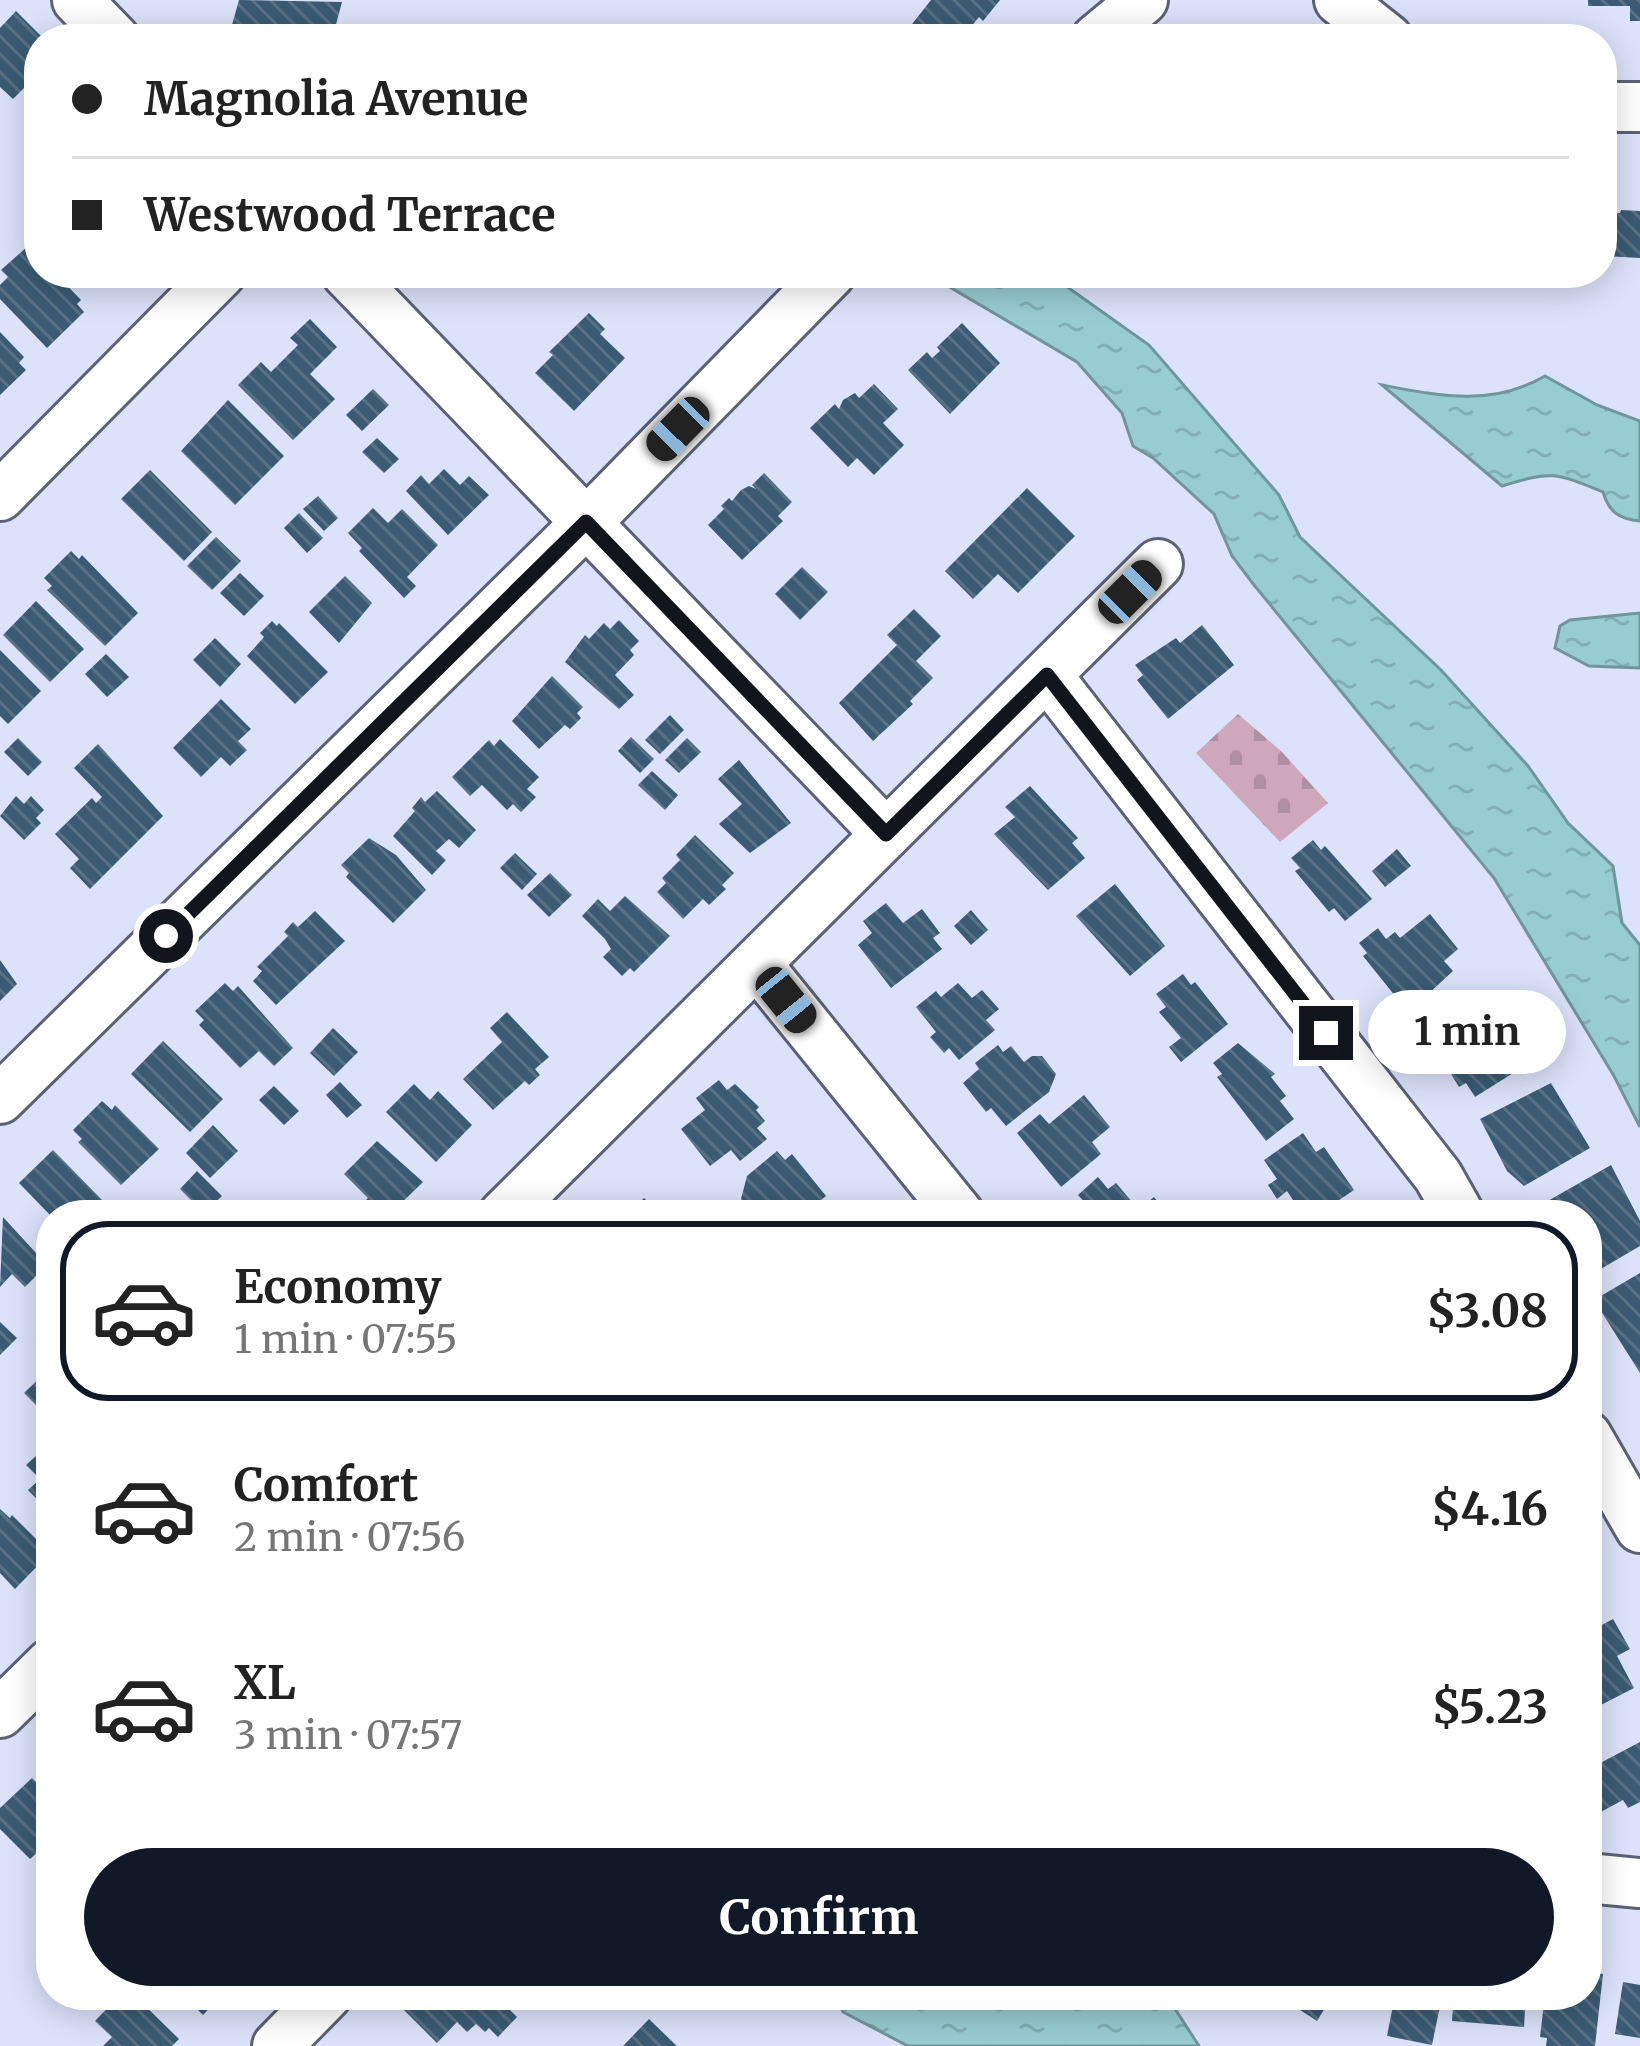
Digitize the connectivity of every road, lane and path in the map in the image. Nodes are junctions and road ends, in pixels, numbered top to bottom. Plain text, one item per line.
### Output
1 (77, 0) edge
2 (1143, 0) edge
3 (1340, 0) edge
4 (101, 24) edge
5 (1114, 24) edge
6 (1370, 24) edge
7 (206, 288) edge
8 (360, 288) edge
9 (816, 288) edge
10 (0, 496) edge
11 (586, 522) junction
12 (1158, 564) dead end
13 (1047, 675) junction
14 (886, 834) junction
15 (757, 964) junction
16 (0, 1099) edge
17 (518, 1200) edge
18 (948, 1200) edge
19 (1452, 1200) edge
20 (1602, 1462) edge
21 (1640, 1528) edge
22 (36, 1678) edge
23 (0, 1713) edge
24 (1602, 1879) edge
25 (1640, 1883) edge
26 (312, 2010) edge
27 (277, 2046) edge

1 - 4 street
2 - 5 street
3 - 6 street
7 - 10 street
8 - 11 street
9 - 11 street
11 - 14 street
11 - 16 street
12 - 13 street
13 - 14 street
13 - 19 street
14 - 15 street
15 - 17 street
15 - 18 street
20 - 21 street
22 - 23 street
24 - 25 street
26 - 27 street

